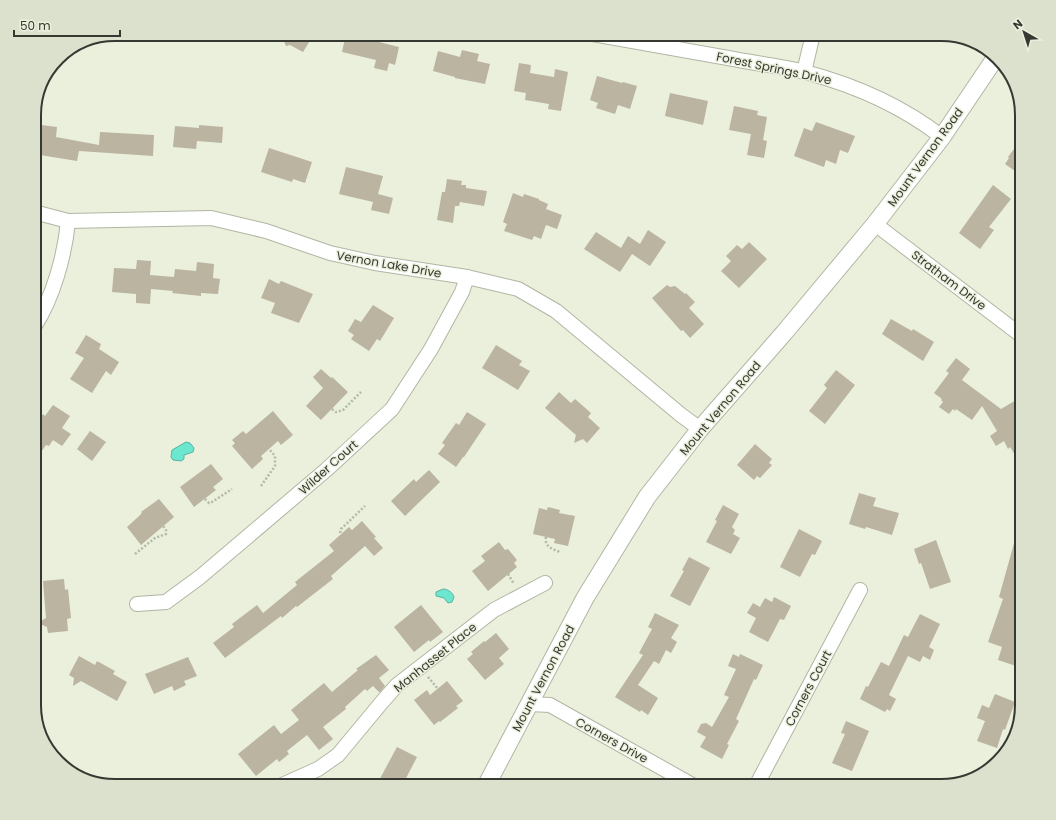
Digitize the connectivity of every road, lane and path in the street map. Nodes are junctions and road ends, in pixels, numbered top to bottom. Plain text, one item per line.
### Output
1 (632, 41) edge
2 (811, 41) edge
3 (993, 62) edge
4 (804, 72) junction
5 (942, 137) junction
6 (41, 214) edge
7 (68, 222) junction
8 (875, 224) junction
9 (467, 277) junction
10 (41, 316) edge
11 (1015, 331) edge
12 (361, 392) dead end
13 (332, 409) dead end
14 (700, 429) junction
15 (270, 449) dead end
16 (261, 486) dead end
17 (232, 489) dead end
18 (205, 499) dead end
19 (365, 506) dead end
20 (164, 526) dead end
21 (340, 533) dead end
22 (546, 536) dead end
23 (560, 552) dead end
24 (135, 554) dead end
25 (545, 583) dead end
26 (860, 590) dead end
27 (137, 604) dead end
28 (529, 704) junction
29 (296, 779) edge
30 (490, 779) edge
31 (682, 779) edge
32 (760, 779) edge

1 - 4 street, Forest Springs Drive
2 - 4 street
3 - 5 main road, Mount Vernon Road
4 - 5 street, Forest Springs Drive
5 - 8 main road, Mount Vernon Road
6 - 7 street, Vernon Lake Drive
7 - 9 street, Vernon Lake Drive
7 - 10 street
8 - 11 street, Stratham Drive
8 - 14 main road, Mount Vernon Road
9 - 14 street, Vernon Lake Drive
9 - 27 street, Wilder Court
12 - 13 path
14 - 28 main road, Mount Vernon Road
15 - 16 path
17 - 18 path
19 - 21 path
20 - 24 path
22 - 23 path
25 - 29 street, Manhasset Place
26 - 32 street, Corners Court
28 - 30 main road, Mount Vernon Road
28 - 31 street, Corners Drive

